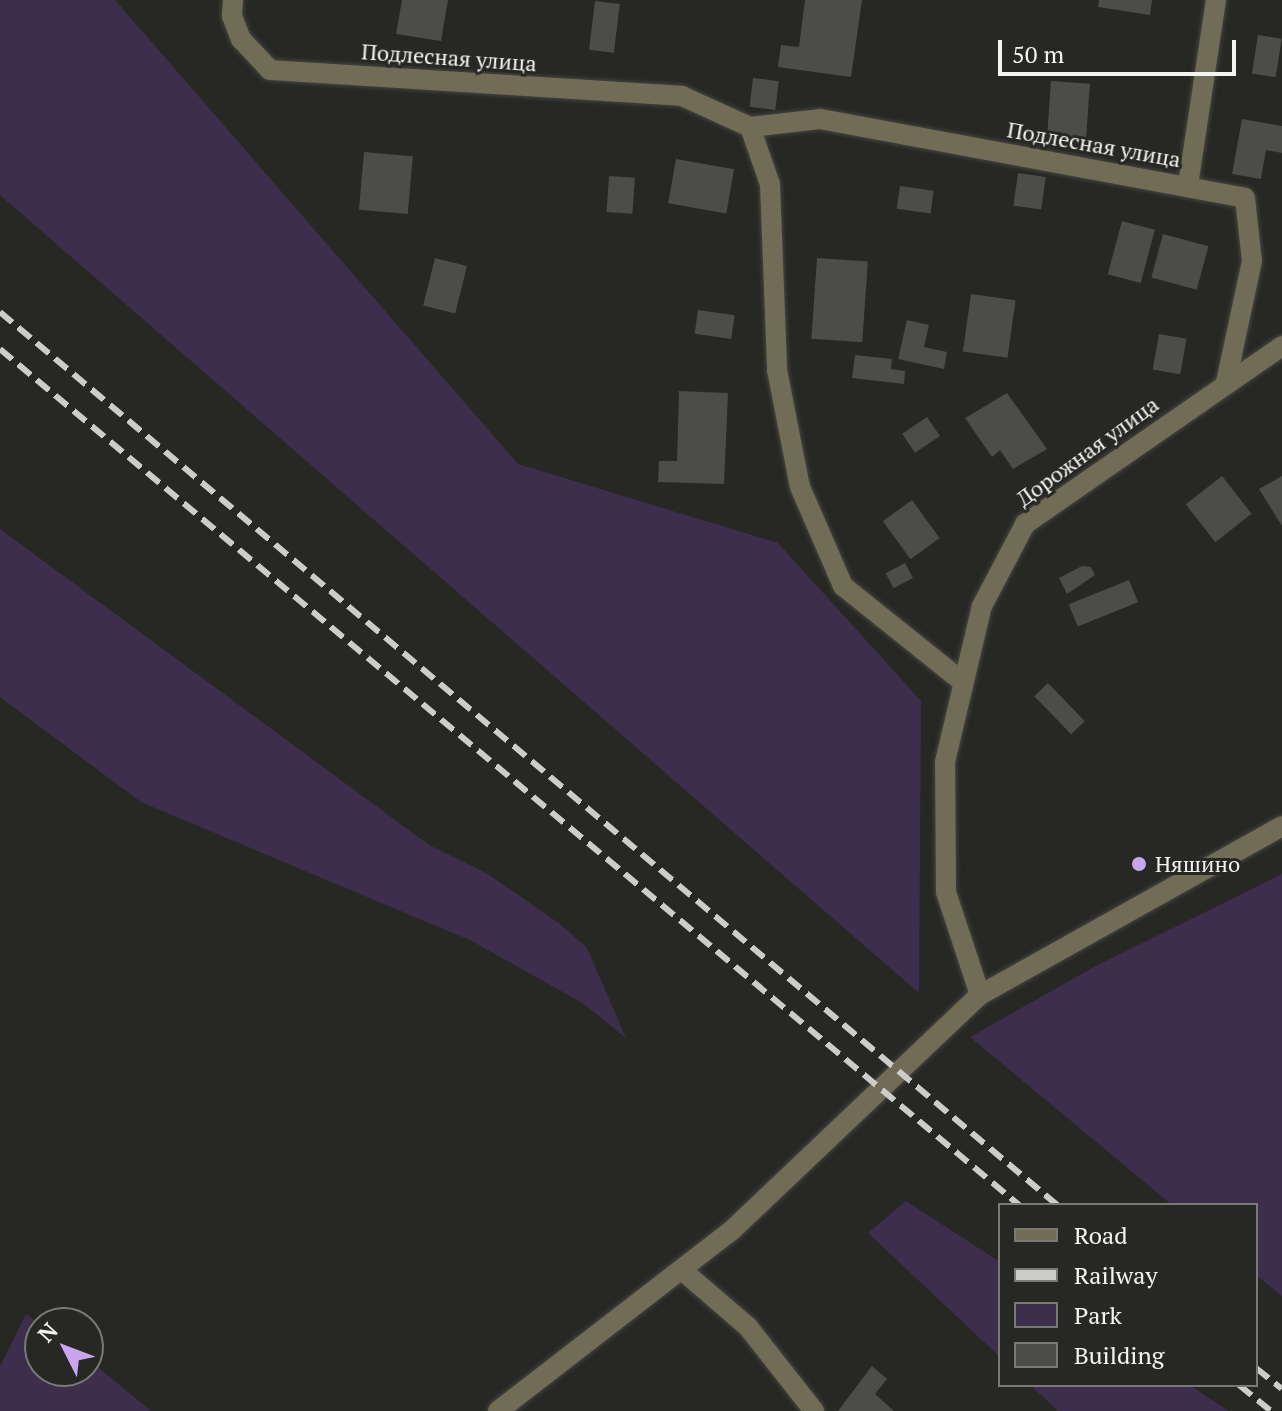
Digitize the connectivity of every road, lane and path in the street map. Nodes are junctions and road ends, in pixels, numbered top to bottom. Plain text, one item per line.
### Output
1 (233, 0) edge
2 (1216, 0) edge
3 (750, 127) junction
4 (1188, 185) junction
5 (1282, 346) edge
6 (1226, 382) junction
7 (963, 682) junction
8 (1282, 826) edge
9 (980, 995) junction
10 (683, 1271) junction
11 (498, 1411) edge
12 (814, 1411) edge

1 - 3 street, Подлесная улица
2 - 4 street
3 - 4 street, Подлесная улица
3 - 7 street
4 - 6 street, Подлесная улица
5 - 6 street, Дорожная улица
6 - 7 street, Дорожная улица
7 - 9 street, Дорожная улица
8 - 9 street
9 - 10 street
10 - 11 street
10 - 12 street

